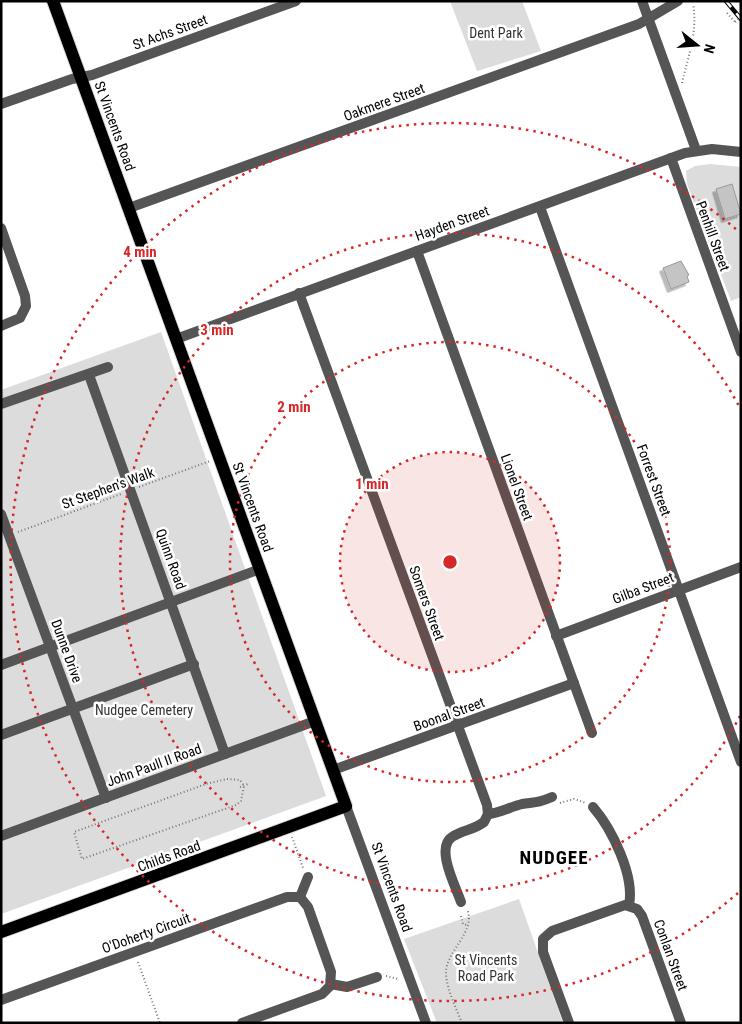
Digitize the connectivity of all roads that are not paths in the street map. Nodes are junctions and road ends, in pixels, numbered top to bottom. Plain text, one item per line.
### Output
1 (53, 1) edge
2 (296, 1) edge
3 (642, 1) edge
4 (678, 1) edge
5 (648, 20) junction
6 (81, 78) junction
7 (1, 104) edge
8 (696, 150) junction
9 (741, 152) edge
10 (671, 158) junction
11 (540, 207) junction
12 (129, 208) junction
13 (1, 228) edge
14 (417, 251) junction
15 (299, 293) junction
16 (1, 326) edge
17 (176, 339) junction
18 (741, 352) edge
19 (108, 367) dead end
20 (89, 375) junction
21 (1, 404) edge
22 (1, 514) edge
23 (741, 567) edge
24 (260, 569) junction
25 (679, 590) junction
26 (172, 602) junction
27 (556, 636) junction
28 (50, 647) junction
29 (194, 664) junction
30 (1, 665) edge
31 (574, 683) junction
32 (73, 708) junction
33 (315, 721) junction
34 (457, 726) junction
35 (592, 733) dead end
36 (1, 734) edge
37 (225, 754) junction
38 (741, 762) edge
39 (333, 770) junction
40 (106, 798) junction
41 (549, 799) road end
42 (346, 806) junction
43 (593, 807) road end
44 (488, 814) junction
45 (1, 836) edge
46 (308, 877) road end
47 (300, 897) junction
48 (461, 902) road end
49 (629, 905) junction
50 (1, 932) edge
51 (377, 977) dead end
52 (331, 984) junction
53 (1, 1000) edge
54 (242, 1023) edge
55 (426, 1023) edge
56 (569, 1023) edge
57 (681, 1023) edge

1 - 6 main road, St Vincents Road
2 - 6 street, St Achs Street
3 - 5 street
4 - 5 street, Oakmere Street
5 - 8 street
5 - 12 street, Oakmere Street
6 - 7 street, St Achs Street
6 - 12 main road, St Vincents Road
8 - 9 street, Hayden Street
8 - 10 street, Hayden Street
10 - 11 street, Hayden Street
10 - 18 street, Penhill Street
11 - 14 street, Hayden Street
11 - 25 street, Forrest Street
12 - 17 main road, St Vincents Road
13 - 16 street
14 - 15 street, Hayden Street
14 - 27 street, Lionel Street
15 - 17 street, Hayden Street
15 - 34 street, Somers Street
17 - 24 main road, St Vincents Road
19 - 20 street
20 - 21 street
20 - 26 street, Quinn Road
22 - 28 street, Dunne Drive
23 - 25 street, Gilba Street
24 - 26 street
24 - 33 main road, St Vincents Road
25 - 27 street, Gilba Street
25 - 38 street, Forrest Street
26 - 28 street
26 - 29 street, Quinn Road
27 - 31 street, Lionel Street
28 - 30 street
28 - 32 street, Dunne Drive
29 - 32 street
29 - 37 street, Quinn Road
31 - 34 street, Boonal Street
31 - 35 street, Lionel Street
32 - 36 street
32 - 40 street, Dunne Drive
33 - 37 street, John Paull II Road
33 - 39 main road, St Vincents Road
34 - 39 street, Boonal Street
34 - 44 street, Somers Street
37 - 40 street, John Paull II Road
39 - 42 main road, St Vincents Road
40 - 45 street, John Paull II Road
41 - 44 street
42 - 50 main road, Childs Road
42 - 55 street, St Vincents Road
43 - 49 street
44 - 48 street
46 - 47 street
47 - 52 street
47 - 53 street, O'Doherty Circuit
49 - 56 street
49 - 57 street, Conlan Street
51 - 52 street
52 - 54 street

